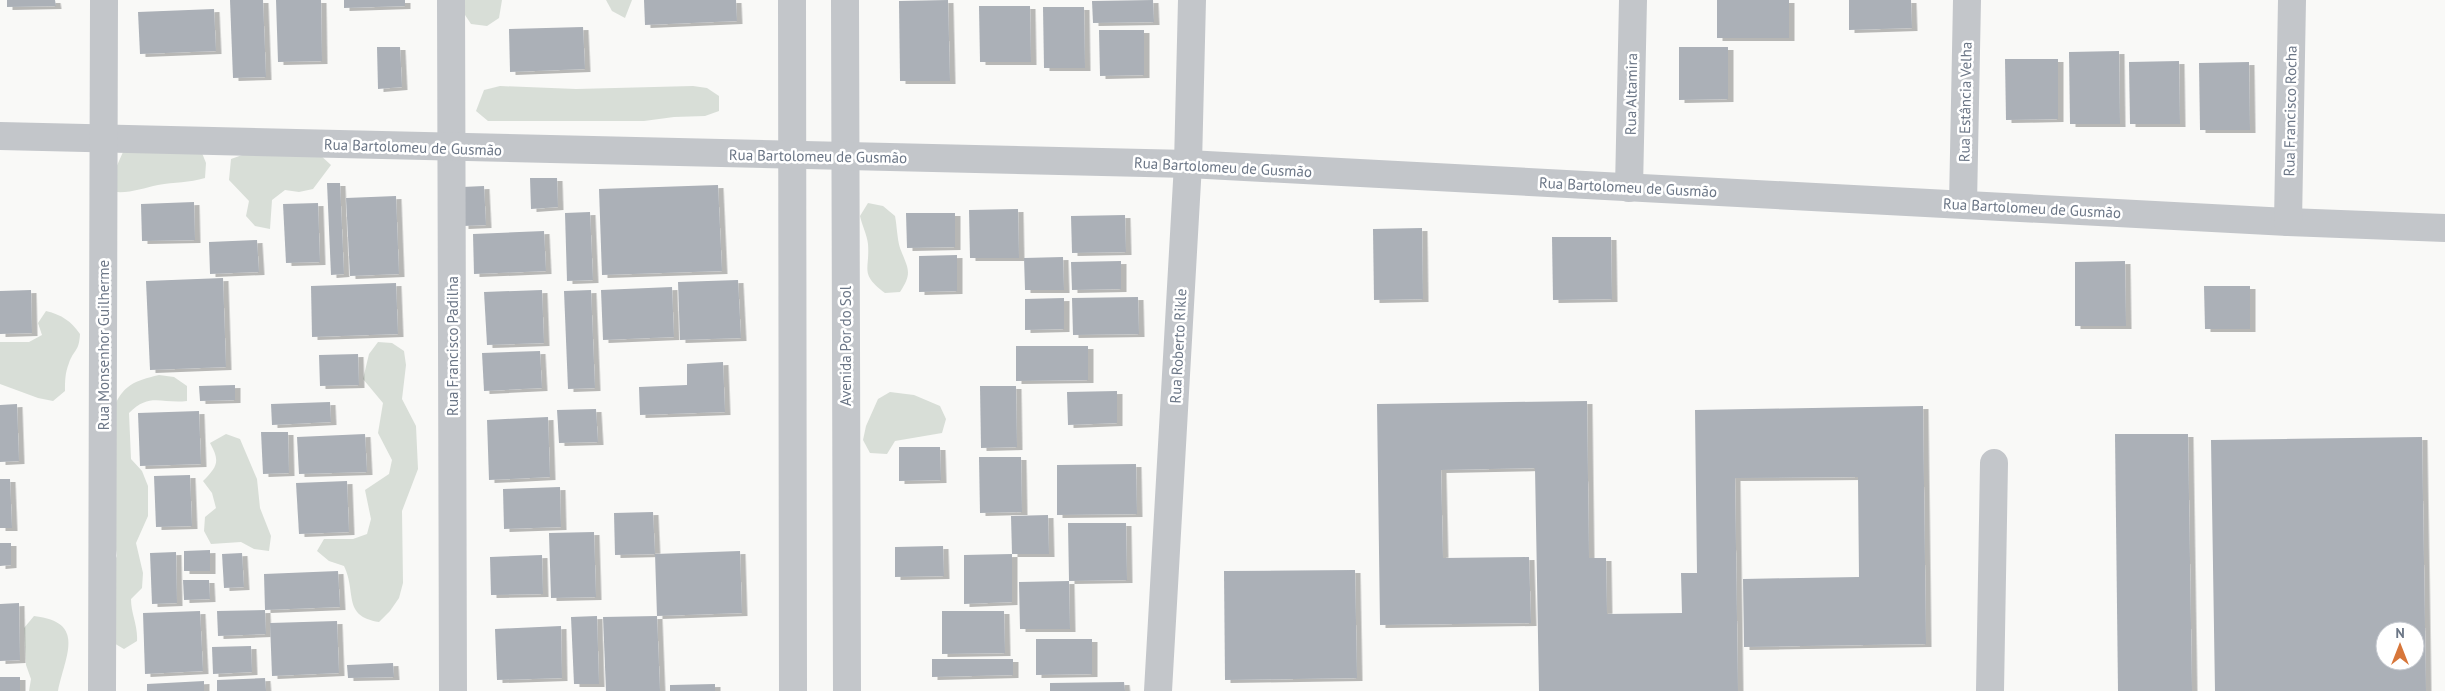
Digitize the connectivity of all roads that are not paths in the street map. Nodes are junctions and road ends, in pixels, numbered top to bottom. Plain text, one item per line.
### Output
1 (104, 0) edge
2 (451, 0) edge
3 (792, 0) edge
4 (845, 0) edge
5 (1192, 0) edge
6 (1633, 0) edge
7 (1967, 0) edge
8 (2292, 0) edge
9 (0, 136) edge
10 (103, 138) junction
11 (451, 148) junction
12 (791, 156) junction
13 (844, 156) junction
14 (1188, 164) junction
15 (1628, 188) junction
16 (1963, 204) junction
17 (2288, 222) junction
18 (2445, 228) edge
19 (1994, 463) dead end
20 (102, 691) edge
21 (453, 691) edge
22 (793, 691) edge
23 (847, 691) edge
24 (1158, 691) edge
25 (1990, 691) edge

1 - 10 street, Rua Monsenhor Guilherme
2 - 11 street, Rua Francisco Padilha
3 - 12 street
4 - 13 street, Avenida Por do Sol
5 - 14 street, Rua Roberto Rikle
6 - 15 street, Rua Altamira
7 - 16 street, Rua Estância Velha
8 - 17 street, Rua Francisco Rocha
9 - 10 street, Rua Bartolomeu de Gusmão
10 - 11 street, Rua Bartolomeu de Gusmão
10 - 20 street, Rua Monsenhor Guilherme
11 - 12 street, Rua Bartolomeu de Gusmão
11 - 21 street, Rua Francisco Padilha
12 - 13 street, Rua Bartolomeu de Gusmão
12 - 22 street
13 - 14 street, Rua Bartolomeu de Gusmão
13 - 23 street, Avenida Por do Sol
14 - 15 street, Rua Bartolomeu de Gusmão
14 - 24 street, Rua Roberto Rikle
15 - 16 street, Rua Bartolomeu de Gusmão
16 - 17 street, Rua Bartolomeu de Gusmão
17 - 18 street, Rua Bartolomeu de Gusmão
19 - 25 street

